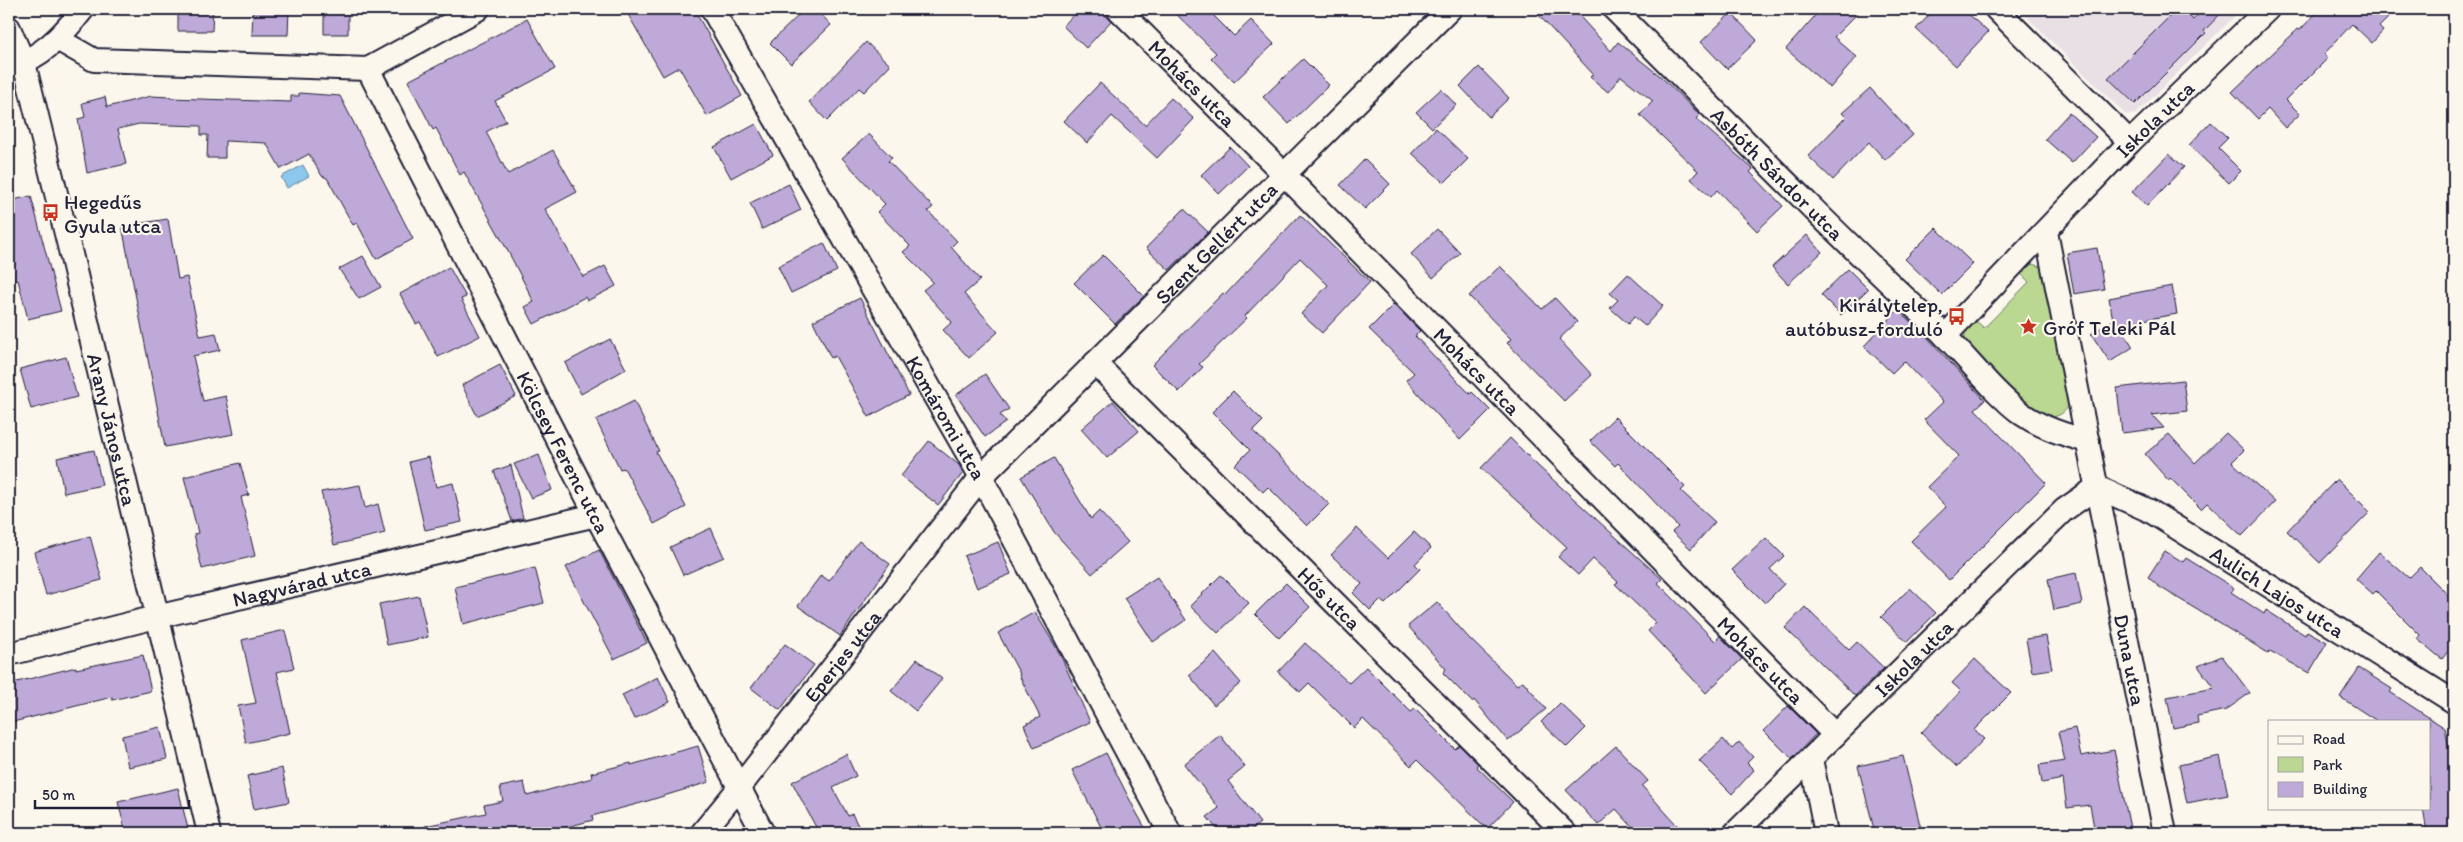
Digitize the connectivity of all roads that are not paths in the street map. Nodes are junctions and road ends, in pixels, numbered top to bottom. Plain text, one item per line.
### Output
1 (83, 9) edge
2 (478, 9) edge
3 (712, 9) edge
4 (1118, 9) edge
5 (1450, 9) edge
6 (1614, 9) edge
7 (1996, 9) edge
8 (2268, 9) edge
9 (9, 28) edge
10 (59, 40) junction
11 (16, 66) edge
12 (368, 69) junction
13 (2130, 142) junction
14 (1284, 174) junction
15 (2046, 232) junction
16 (1945, 336) junction
17 (1095, 363) junction
18 (2088, 441) junction
19 (981, 477) junction
20 (2097, 487) junction
21 (596, 515) junction
22 (156, 617) junction
23 (9, 654) edge
24 (2454, 702) edge
25 (1835, 735) junction
26 (1811, 759) junction
27 (739, 788) junction
28 (209, 833) edge
29 (702, 833) edge
30 (763, 833) edge
31 (1170, 833) edge
32 (1565, 833) edge
33 (1735, 833) edge
34 (1826, 833) edge
35 (2165, 833) edge

1 - 10 street
2 - 12 street
3 - 19 street, Komáromi utca
4 - 14 street, Mohács utca
5 - 14 street, Szent Gellért utca
6 - 16 street, Asbóth Sándor utca
7 - 13 street
8 - 13 street, Iskola utca
9 - 11 street, Arany János utca
10 - 11 street
10 - 12 street
11 - 22 street, Arany János utca
12 - 21 street, Kölcsey Ferenc utca
13 - 15 street, Iskola utca
14 - 17 street, Szent Gellért utca
14 - 25 street, Mohács utca
15 - 16 street, Iskola utca
15 - 18 street, Duna utca
16 - 18 street, Asbóth Sándor utca
17 - 19 street, Szent Gellért utca
17 - 32 street, Hős utca
18 - 20 street, Duna utca
19 - 27 street, Eperjes utca
19 - 31 street, Komáromi utca
20 - 24 street, Aulich Lajos utca
20 - 25 street, Iskola utca
20 - 35 street, Duna utca
21 - 22 street, Nagyvárad utca
21 - 27 street, Kölcsey Ferenc utca
22 - 23 street, Nagyvárad utca
22 - 28 street, Arany János utca
25 - 26 street, Iskola utca
26 - 33 street, Iskola utca
26 - 34 street
27 - 29 street, Eperjes utca
27 - 30 street, Kölcsey Ferenc utca

